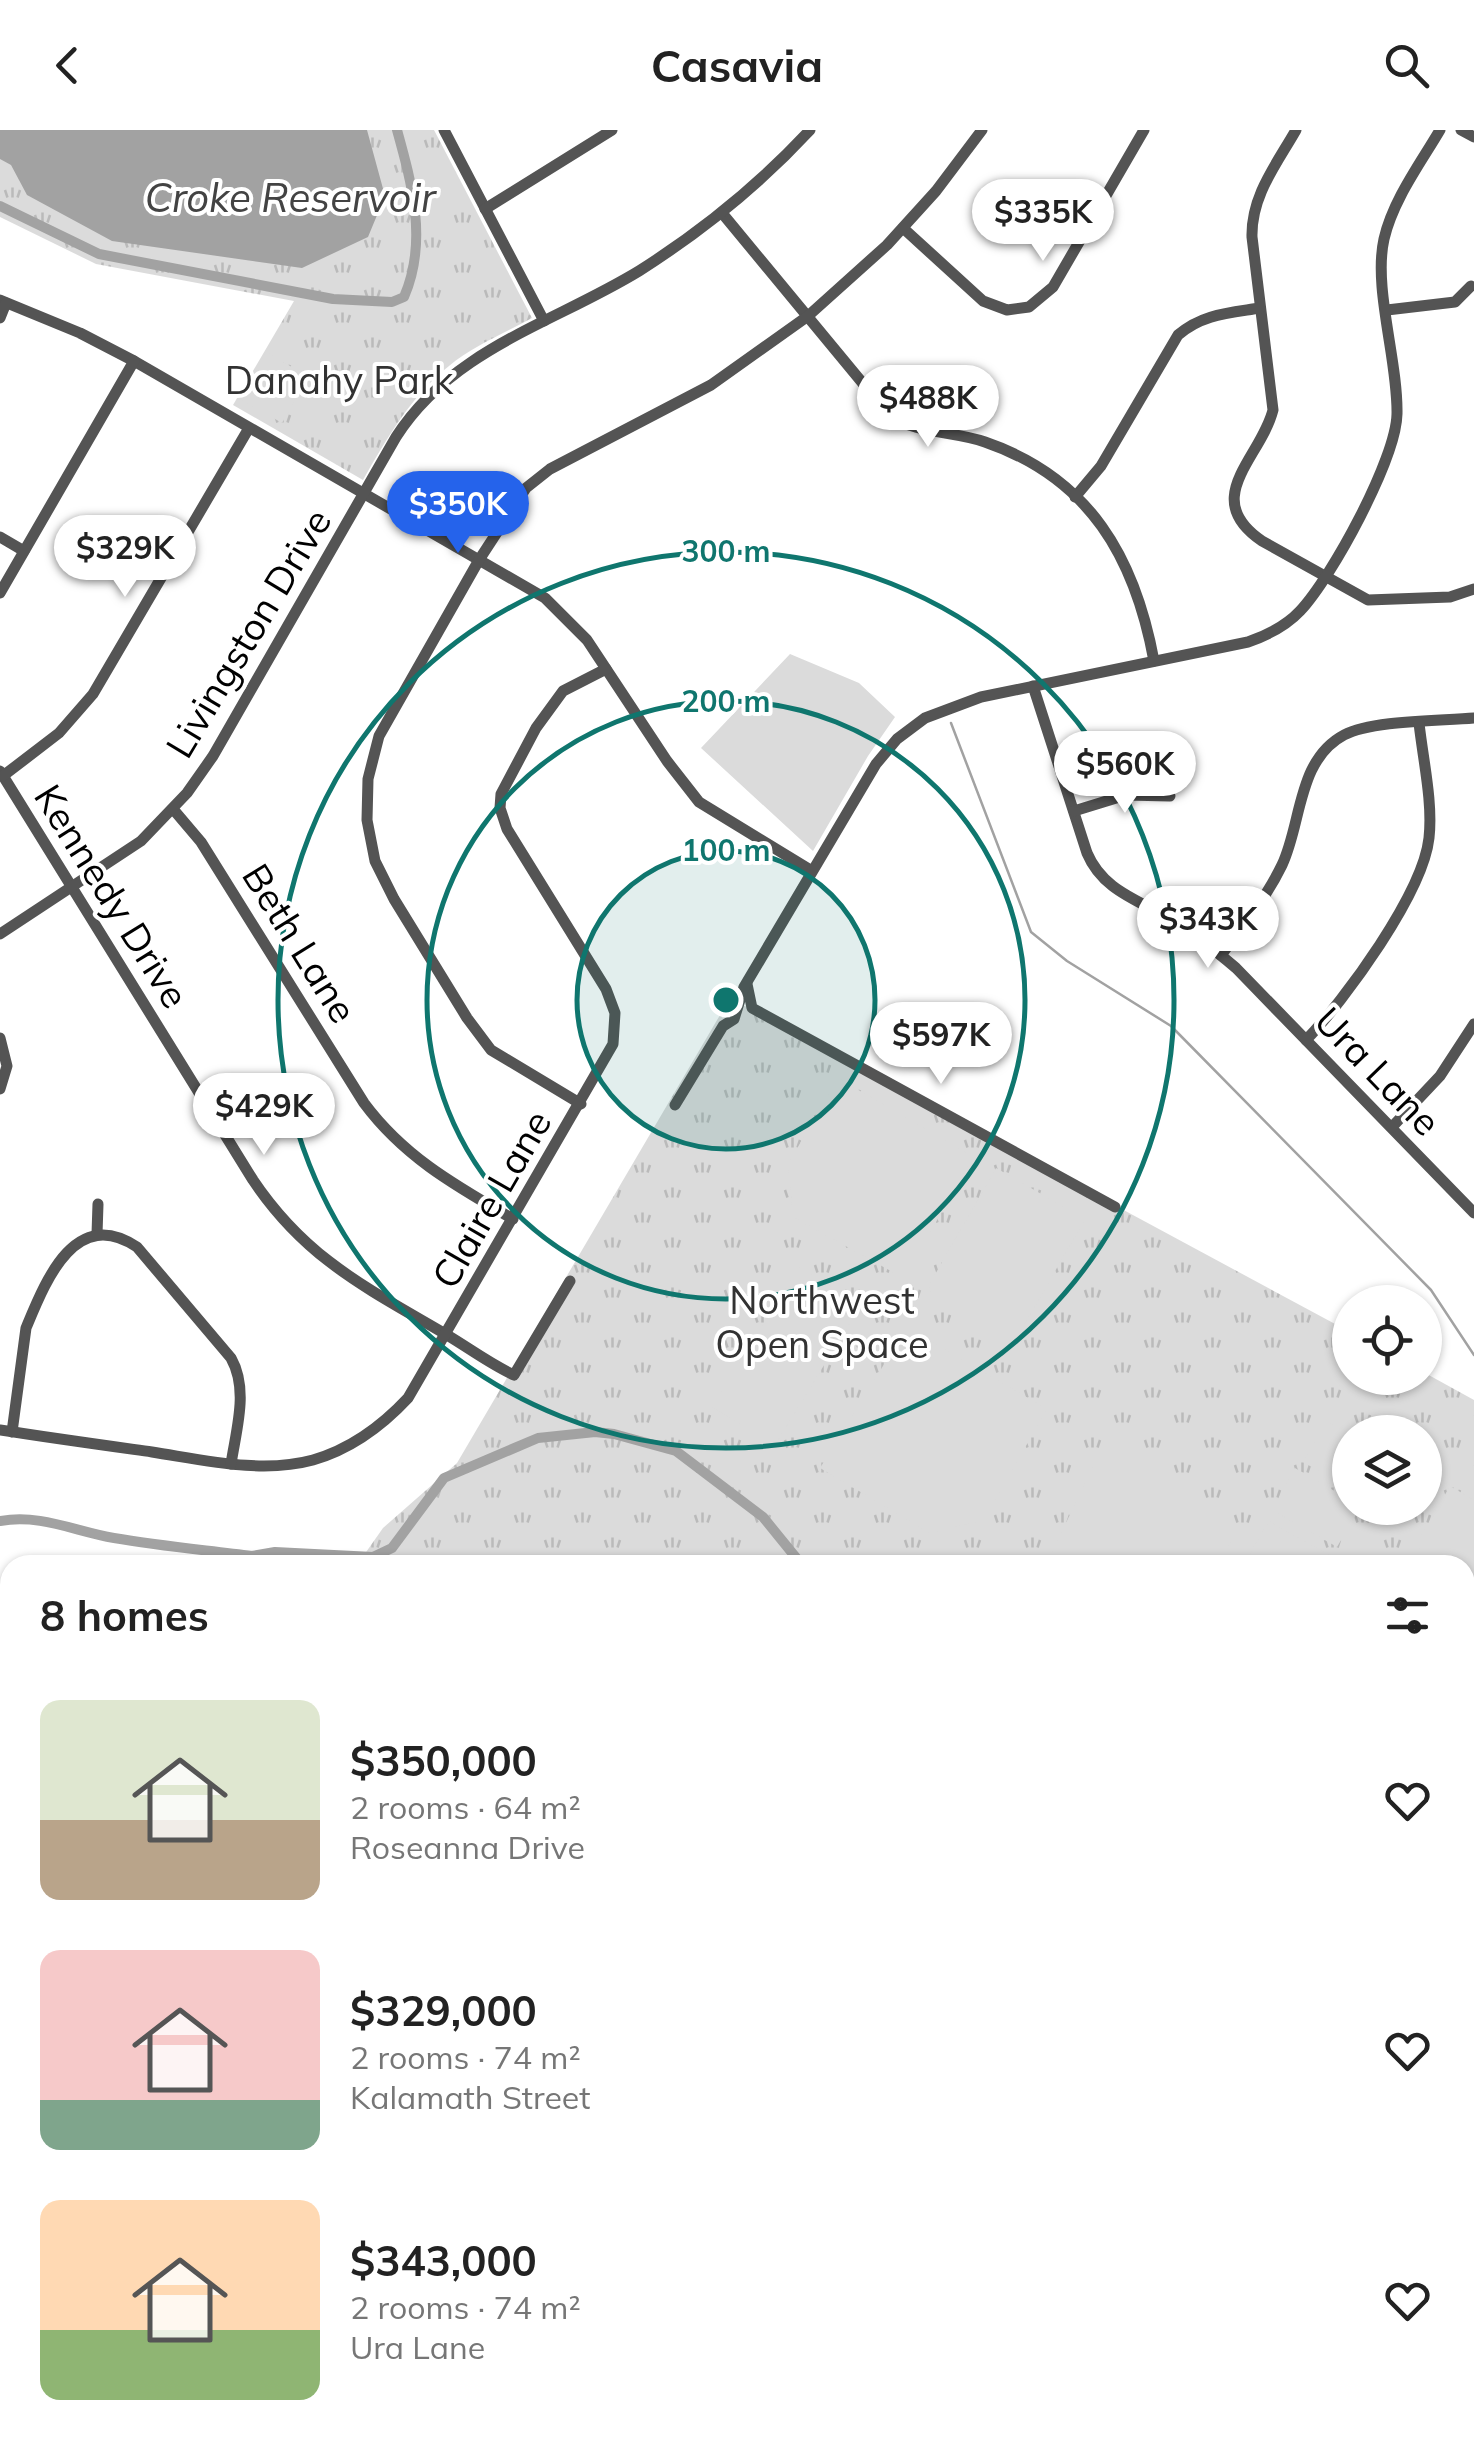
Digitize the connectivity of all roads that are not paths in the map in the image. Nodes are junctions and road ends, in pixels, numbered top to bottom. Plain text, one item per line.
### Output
1 (444, 130) edge
2 (612, 130) edge
3 (810, 130) edge
4 (982, 130) edge
5 (1144, 130) edge
6 (1296, 130) edge
7 (1440, 130) edge
8 (1461, 130) edge
9 (1474, 137) edge
10 (485, 209) junction
11 (722, 213) junction
12 (903, 228) junction
13 (1471, 286) dead end
14 (3, 302) edge
15 (1260, 308) junction
16 (1387, 310) junction
17 (808, 316) junction
18 (0, 318) edge
19 (544, 320) junction
20 (134, 361) junction
21 (249, 428) junction
22 (364, 494) junction
23 (1074, 497) junction
24 (0, 537) edge
25 (24, 551) junction
26 (480, 560) junction
27 (1324, 576) junction
28 (1474, 588) edge
29 (0, 593) edge
30 (1154, 662) junction
31 (606, 670) junction
32 (1032, 686) junction
33 (1474, 718) edge
34 (1419, 723) junction
35 (2, 773) edge
36 (1170, 796) dead end
37 (174, 809) junction
38 (1074, 811) junction
39 (812, 871) junction
40 (72, 889) junction
41 (0, 934) edge
42 (1221, 955) junction
43 (747, 984) junction
44 (1474, 1024) edge
45 (0, 1038) edge
46 (1306, 1040) junction
47 (0, 1088) edge
48 (581, 1104) junction
49 (675, 1105) dead end
50 (1392, 1127) junction
51 (98, 1204) dead end
52 (1115, 1207) dead end
53 (1474, 1213) edge
54 (513, 1219) junction
55 (97, 1234) junction
56 (570, 1281) dead end
57 (447, 1335) junction
58 (6, 1431) edge
59 (231, 1464) junction

1 - 10 street
2 - 10 street
3 - 11 street, Livingston Drive
4 - 12 street
5 - 12 street
6 - 15 street
7 - 16 street
8 - 9 street
10 - 19 street
11 - 17 street
11 - 19 street, Livingston Drive
12 - 17 street
13 - 16 street
14 - 18 street
14 - 20 street
15 - 23 street
15 - 27 street
16 - 27 street
17 - 23 street
17 - 26 street
19 - 22 street, Livingston Drive
20 - 21 street
20 - 25 street
21 - 22 street
21 - 35 street
22 - 26 street
22 - 37 street, Livingston Drive
23 - 30 street
24 - 25 street
25 - 29 street
26 - 31 street
26 - 48 street
27 - 28 street
27 - 30 street
30 - 32 street
31 - 39 street
31 - 48 street, Claire Lane
32 - 38 street, Ura Lane
32 - 39 street
33 - 34 street
34 - 42 street
34 - 46 street
35 - 40 street, Kennedy Drive
36 - 38 street
37 - 40 street, Livingston Drive
37 - 54 street, Beth Lane
38 - 42 street, Ura Lane
39 - 43 street
40 - 41 street, Livingston Drive
40 - 57 street, Kennedy Drive
42 - 46 street, Ura Lane
43 - 49 street
43 - 52 street
44 - 50 street
45 - 47 street
46 - 50 street, Ura Lane
48 - 54 street, Claire Lane
50 - 53 street, Ura Lane
51 - 55 street
54 - 57 street, Claire Lane
55 - 58 street
55 - 59 street
56 - 57 street, Kennedy Drive
57 - 59 street, Claire Lane
58 - 59 street, Claire Lane

